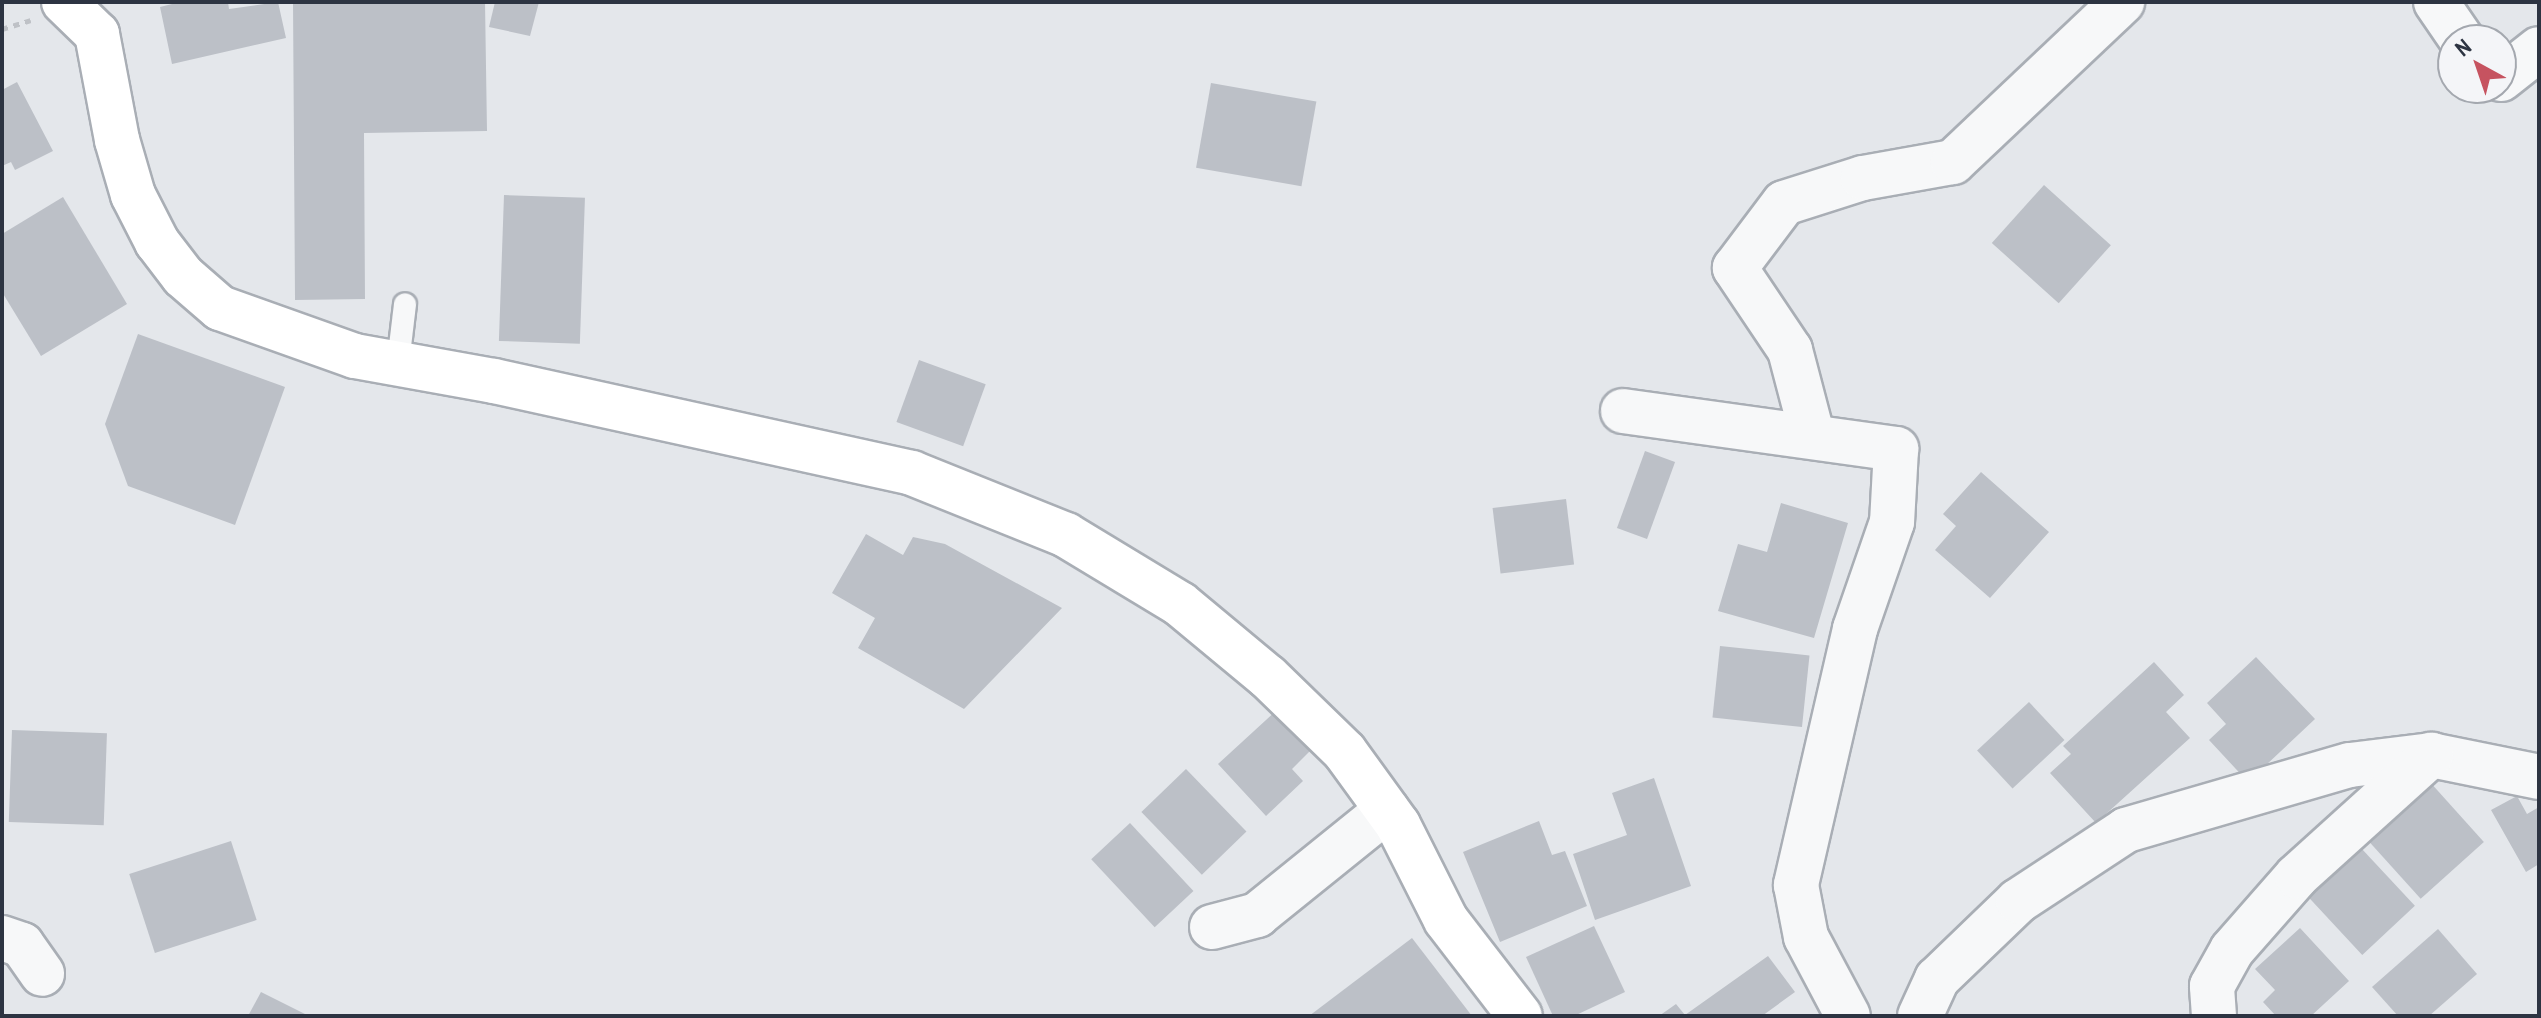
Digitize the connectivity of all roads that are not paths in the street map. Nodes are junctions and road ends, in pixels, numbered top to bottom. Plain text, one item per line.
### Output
1 (64, 2) edge
2 (2122, 2) edge
3 (2436, 2) edge
4 (2451, 24) edge
5 (2539, 49) edge
6 (2517, 66) edge
7 (405, 304) dead end
8 (398, 363) junction
9 (1623, 411) dead end
10 (1812, 434) junction
11 (2431, 755) junction
12 (2539, 777) edge
13 (1387, 810) junction
14 (1212, 927) dead end
15 (2, 938) edge
16 (2, 978) edge
17 (1520, 1016) edge
18 (1848, 1016) edge
19 (1920, 1016) edge
20 (2214, 1016) edge

1 - 8 street
2 - 10 street
3 - 4 street
5 - 6 street
7 - 8 lane
8 - 13 street
9 - 10 street
10 - 18 street
11 - 12 street
11 - 19 street
11 - 20 street
13 - 14 street
13 - 17 street
15 - 16 street

